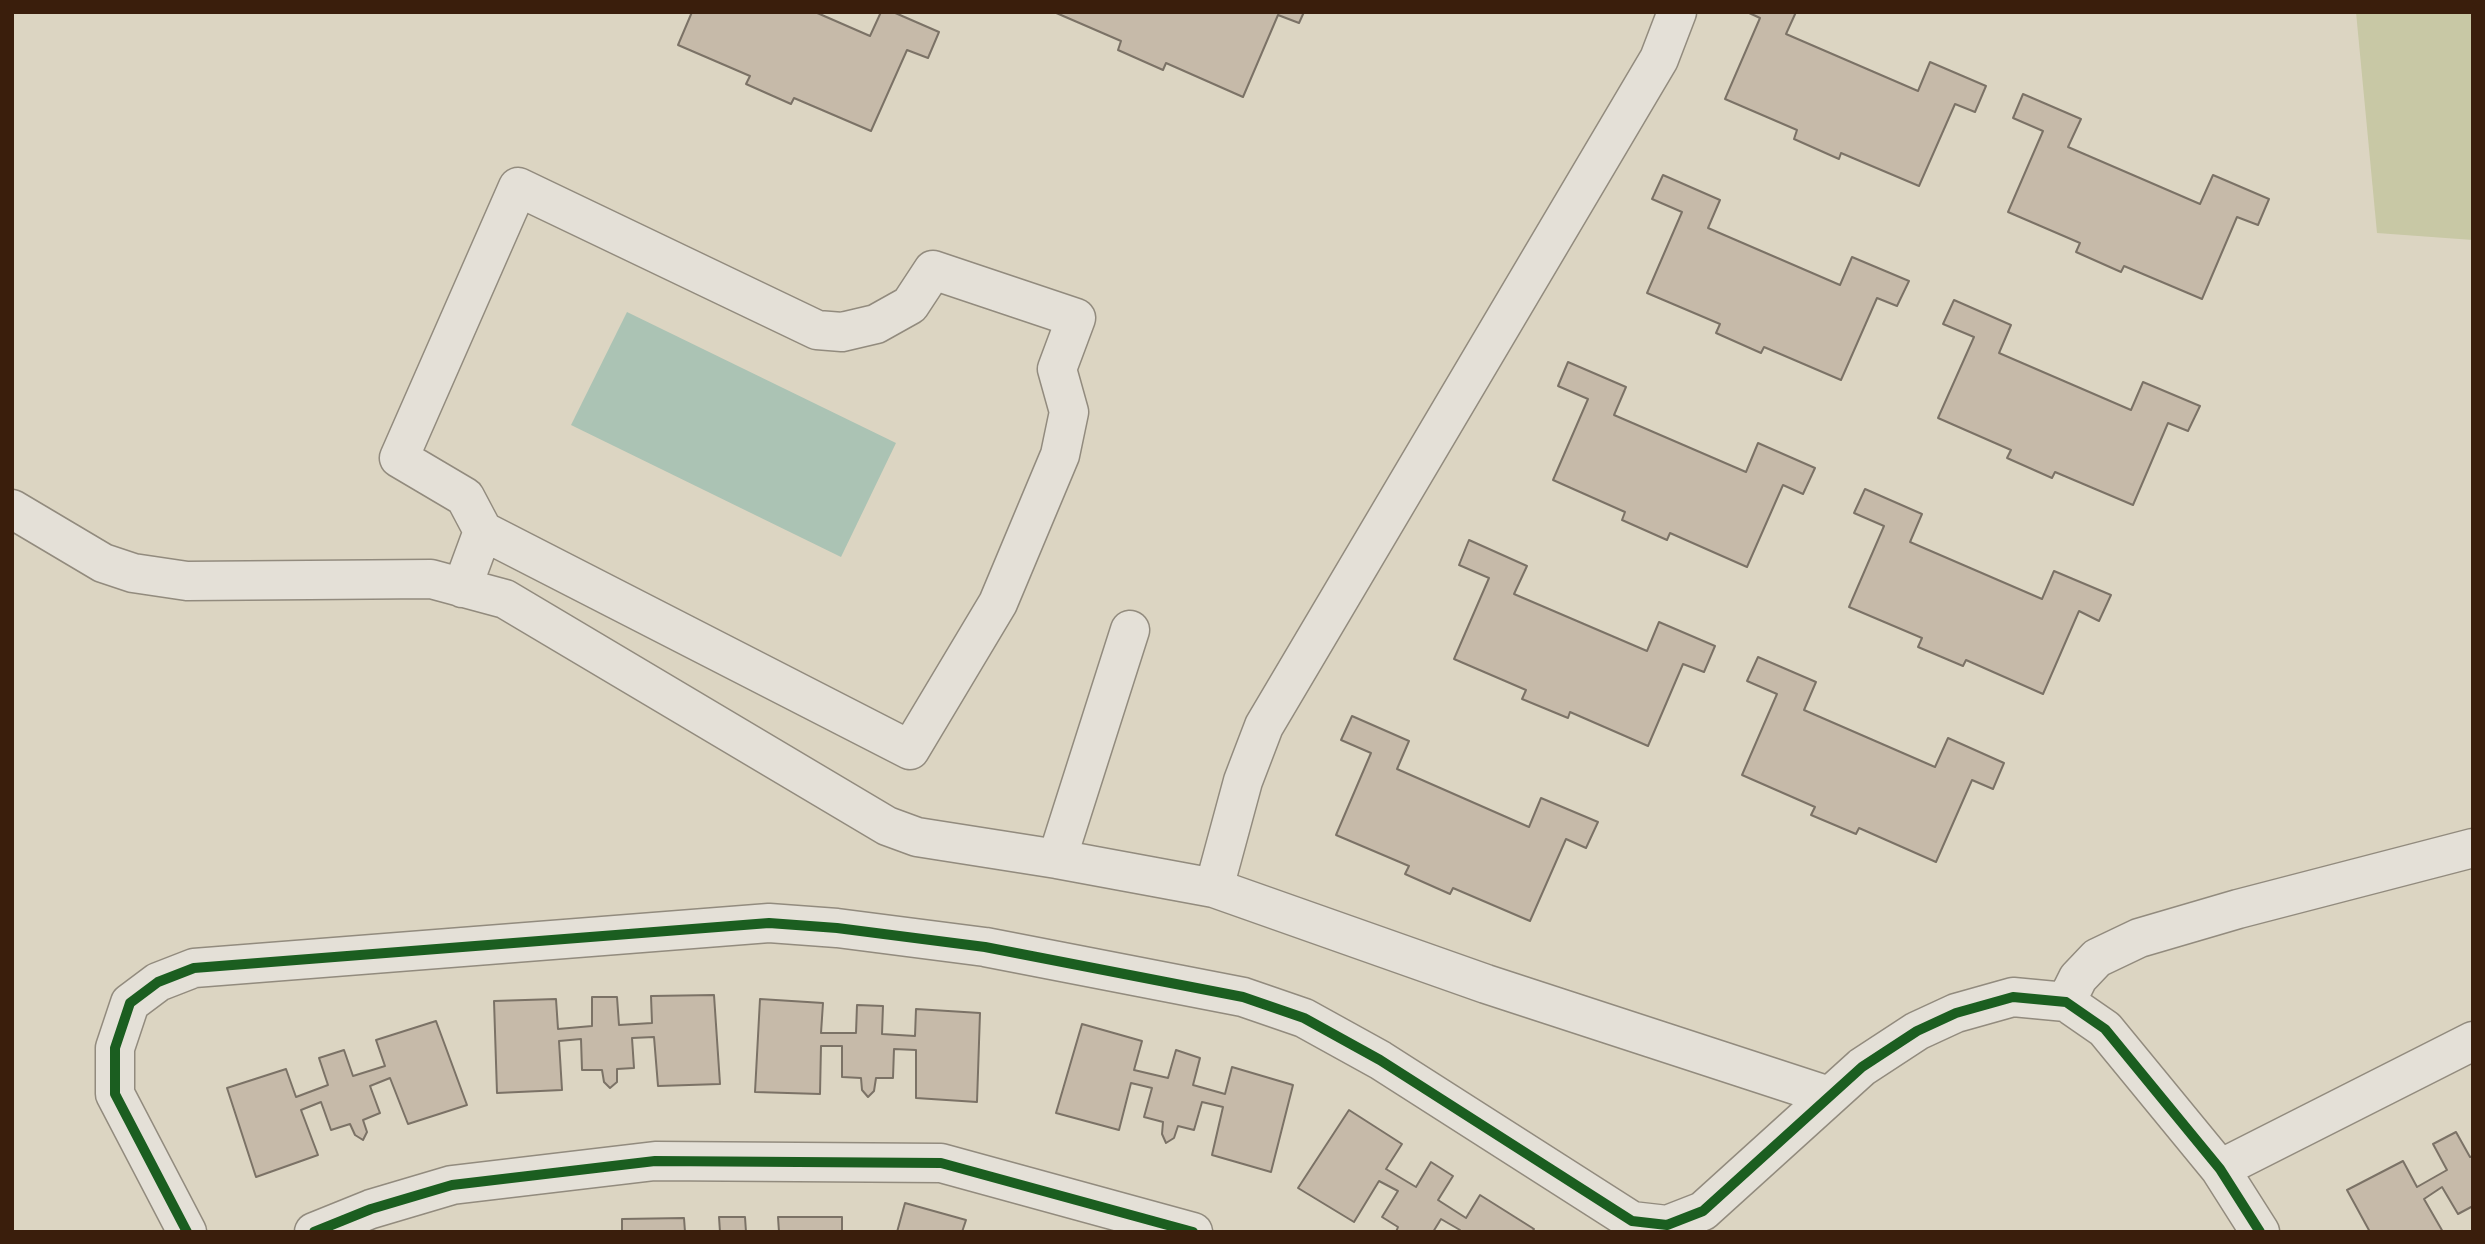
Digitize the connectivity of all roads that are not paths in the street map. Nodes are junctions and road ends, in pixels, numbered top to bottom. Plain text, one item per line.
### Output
1 (1677, 12) edge
2 (12, 509) edge
3 (483, 531) junction
4 (462, 588) junction
5 (1130, 630) dead end
6 (2473, 848) edge
7 (1057, 859) junction
8 (1214, 888) junction
9 (2066, 1002) junction
10 (2473, 1041) edge
11 (1829, 1096) junction
12 (2220, 1169) junction
13 (1668, 1228) edge
14 (187, 1232) edge
15 (314, 1232) edge
16 (1194, 1232) edge
17 (2260, 1232) edge

1 - 8 street
2 - 4 street
3 - 3 street
3 - 4 street
4 - 7 street
5 - 7 street
6 - 9 street
7 - 8 street
8 - 11 street
9 - 11 street
9 - 12 street
10 - 12 street
11 - 13 street
12 - 17 street
13 - 14 street
15 - 16 street

